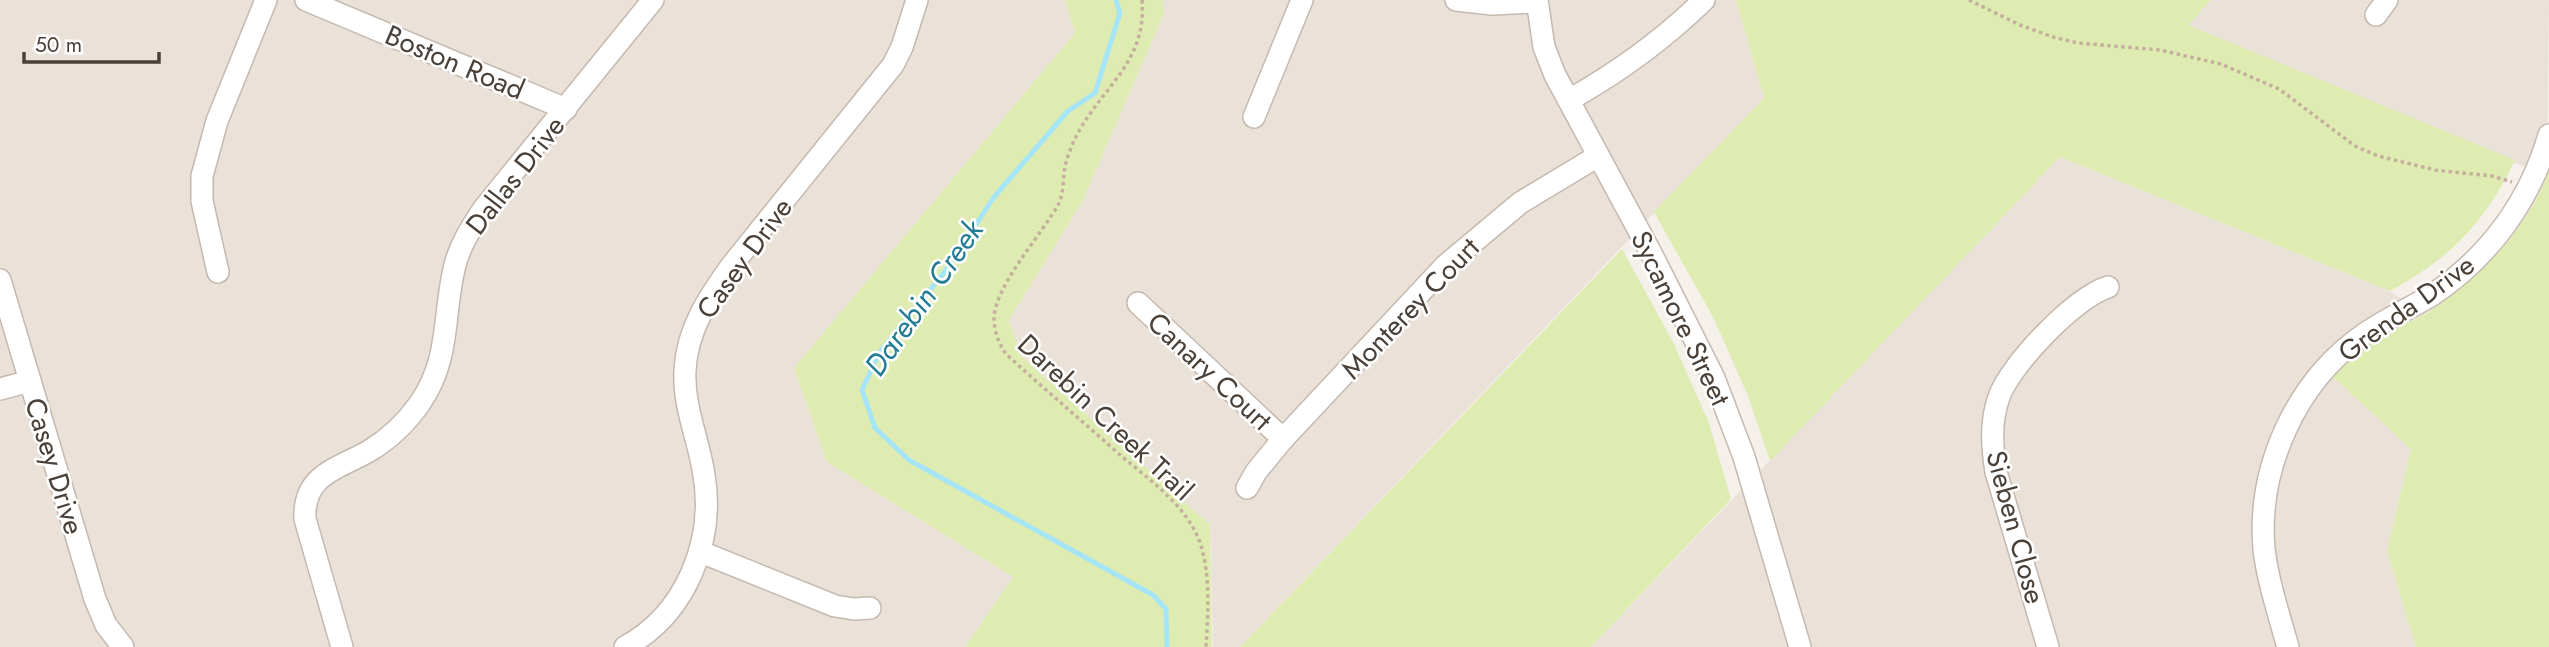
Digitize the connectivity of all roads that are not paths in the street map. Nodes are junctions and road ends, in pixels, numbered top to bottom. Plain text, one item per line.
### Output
1 (266, 0) edge
2 (306, 0) edge
3 (653, 0) edge
4 (917, 0) edge
5 (1302, 0) edge
6 (1456, 0) edge
7 (1704, 0) edge
8 (1537, 1) edge
9 (1569, 100) junction
10 (566, 108) junction
11 (1254, 117) dead end
12 (2549, 135) edge
13 (1598, 156) junction
14 (218, 272) dead end
15 (0, 280) edge
16 (2108, 287) dead end
17 (1138, 303) dead end
18 (30, 382) junction
19 (0, 389) edge
20 (1283, 439) junction
21 (1247, 488) dead end
22 (701, 552) junction
23 (870, 608) dead end
24 (123, 647) edge
25 (342, 647) edge
26 (625, 647) edge
27 (1800, 647) edge
28 (2048, 647) edge
29 (2288, 647) edge

1 - 14 street
2 - 10 street, Boston Road
3 - 10 street, Dallas Drive
4 - 22 street, Casey Drive
5 - 11 street
6 - 8 street
7 - 9 street
8 - 9 street, Sycamore Street
9 - 13 street, Sycamore Street
10 - 25 street, Dallas Drive
12 - 29 street, Grenda Drive
13 - 20 street, Monterey Court
13 - 27 street, Sycamore Street
15 - 18 street, Casey Drive
16 - 28 street, Sieben Close
17 - 20 street, Canary Court
18 - 19 street
18 - 24 street, Casey Drive
20 - 21 street, Monterey Court
22 - 23 street
22 - 26 street, Casey Drive

